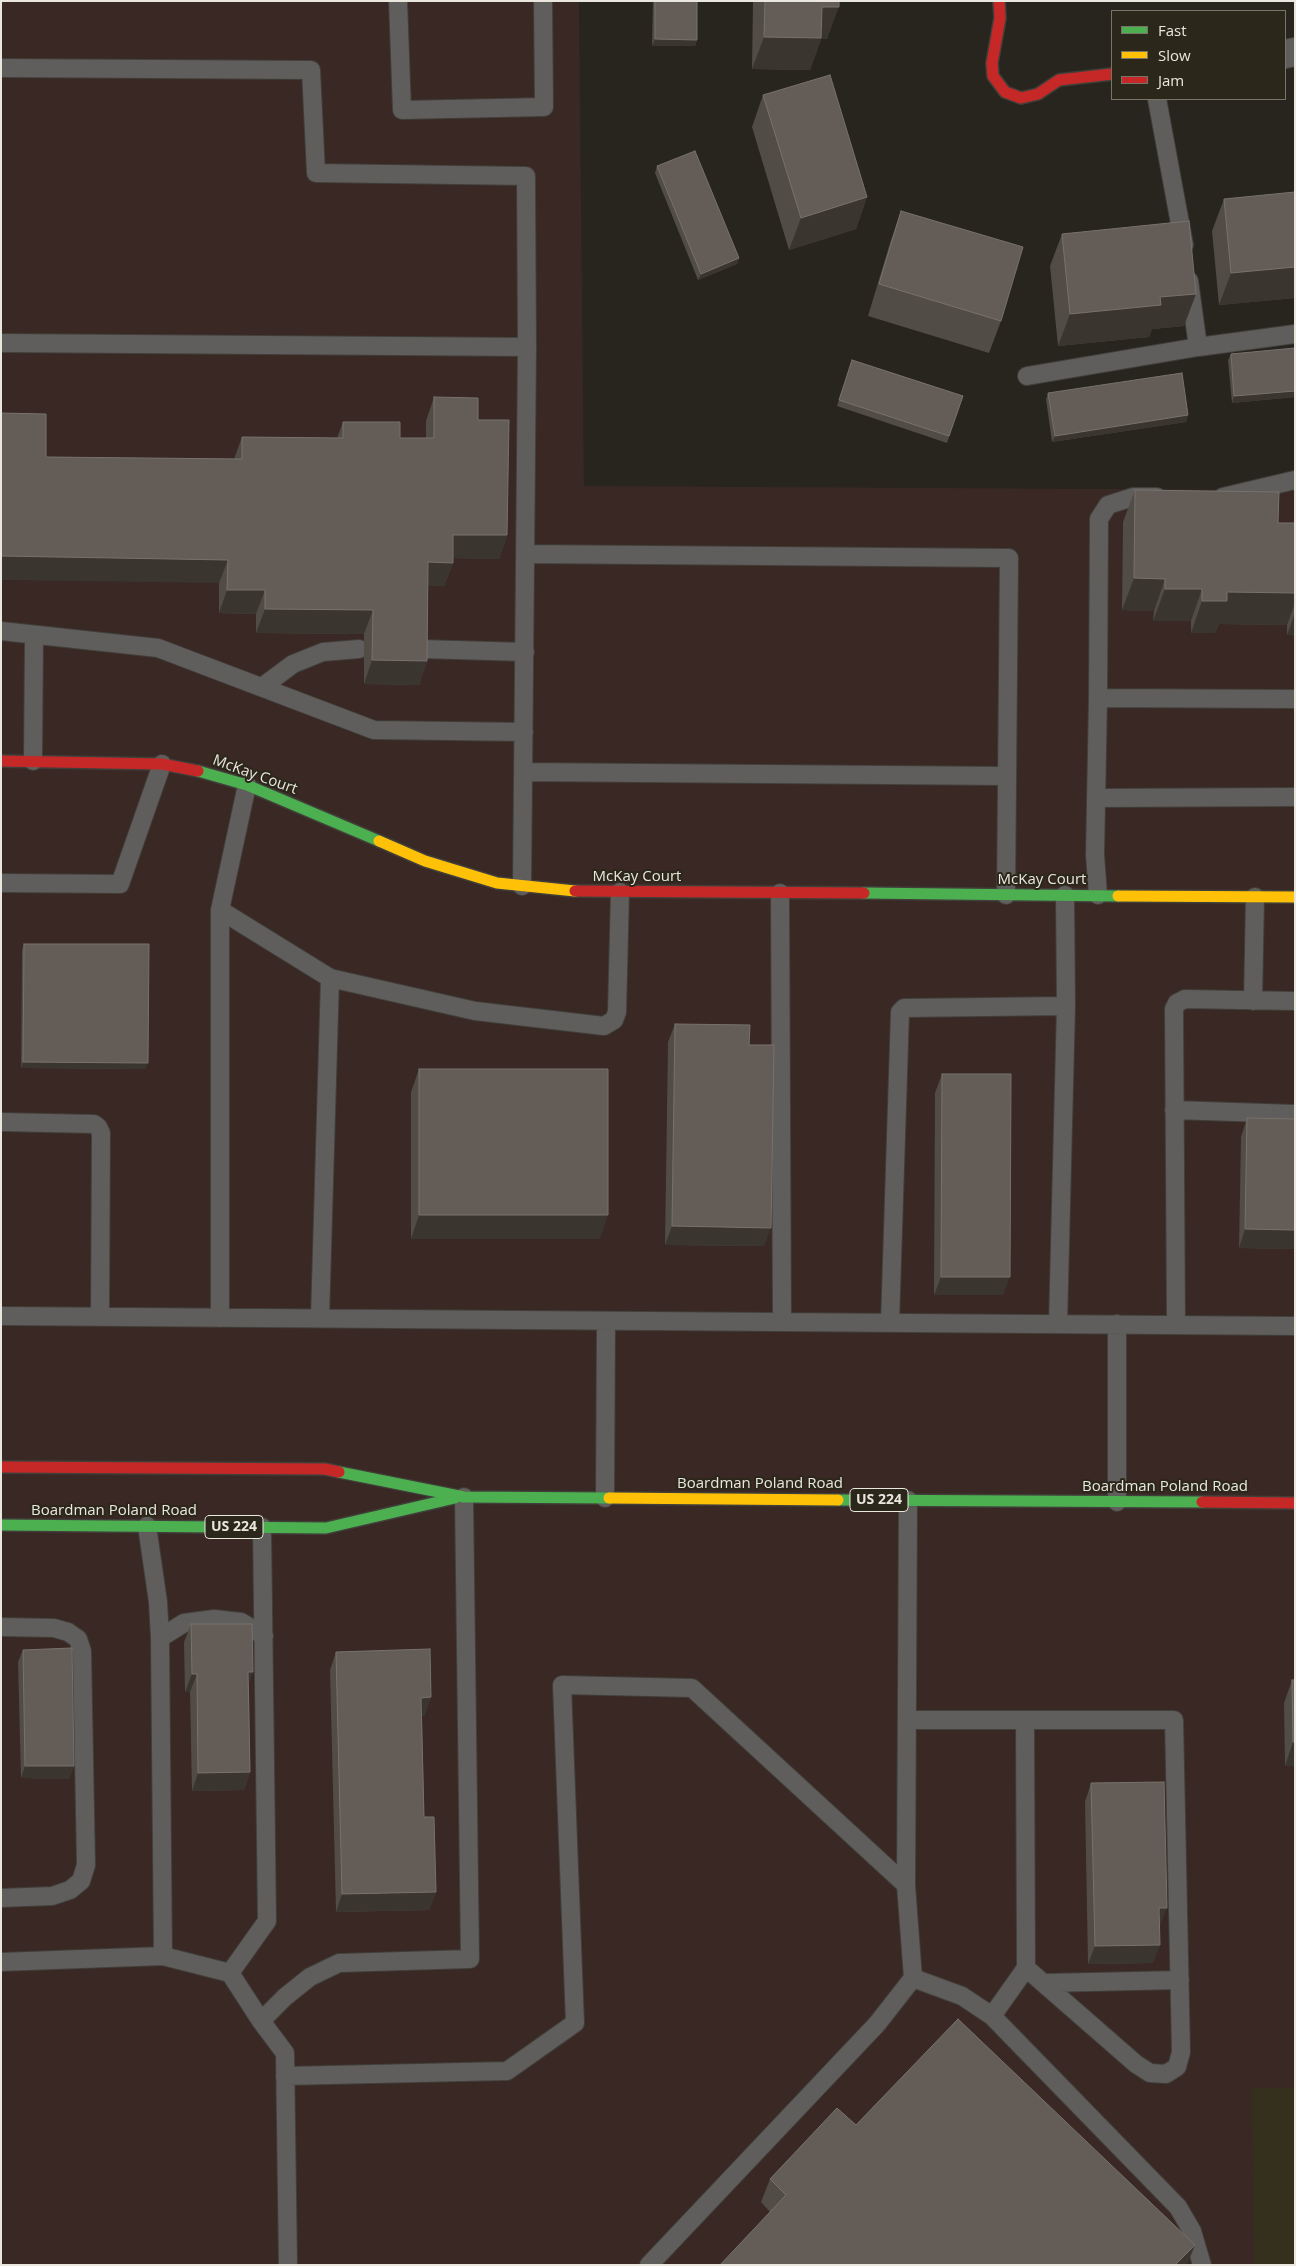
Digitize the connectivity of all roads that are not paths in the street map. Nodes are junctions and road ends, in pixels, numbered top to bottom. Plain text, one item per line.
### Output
1 (398, 1) edge
2 (543, 1) edge
3 (999, 1) edge
4 (1, 68) edge
5 (1111, 74) edge
6 (1157, 100) edge
7 (1295, 334) edge
8 (1, 343) edge
9 (527, 347) junction
10 (1198, 347) junction
11 (1027, 376) dead end
12 (1295, 480) edge
13 (1170, 497) edge
14 (1208, 497) edge
15 (526, 554) junction
16 (1, 632) edge
17 (34, 635) junction
18 (359, 649) dead end
19 (421, 649) edge
20 (525, 652) junction
21 (262, 687) junction
22 (1098, 698) junction
23 (1295, 699) edge
24 (524, 732) junction
25 (1, 761) edge
26 (33, 761) junction
27 (162, 764) junction
28 (523, 772) junction
29 (1007, 776) junction
30 (247, 785) junction
31 (1295, 797) edge
32 (1096, 798) junction
33 (1, 884) edge
34 (522, 886) junction
35 (620, 892) junction
36 (780, 893) junction
37 (1006, 895) junction
38 (1065, 895) junction
39 (1098, 895) junction
40 (1255, 897) junction
41 (1295, 897) edge
42 (220, 910) junction
43 (330, 978) junction
44 (1253, 1001) junction
45 (1295, 1001) edge
46 (1066, 1006) junction
47 (1174, 1110) junction
48 (1295, 1114) edge
49 (1, 1122) edge
50 (1, 1316) edge
51 (100, 1317) junction
52 (220, 1318) junction
53 (320, 1318) junction
54 (606, 1321) junction
55 (782, 1322) junction
56 (890, 1323) junction
57 (1058, 1324) junction
58 (1118, 1324) junction
59 (1176, 1325) junction
60 (1295, 1326) edge
61 (1, 1467) edge
62 (464, 1496) junction
63 (605, 1498) junction
64 (908, 1500) junction
65 (1117, 1502) junction
66 (1295, 1503) edge
67 (1, 1525) edge
68 (146, 1526) junction
69 (262, 1527) junction
70 (1, 1627) edge
71 (265, 1636) junction
72 (160, 1638) junction
73 (907, 1720) junction
74 (1025, 1720) junction
75 (906, 1885) junction
76 (1, 1898) edge
77 (163, 1956) junction
78 (1, 1962) edge
79 (1026, 1968) junction
80 (230, 1973) junction
81 (913, 1978) junction
82 (1180, 1980) junction
83 (1046, 1983) junction
84 (992, 2016) junction
85 (261, 2021) junction
86 (285, 2076) junction
87 (288, 2265) edge
88 (648, 2265) edge
89 (1202, 2265) edge

1 - 2 lane
3 - 5 main road
4 - 9 lane
6 - 10 lane
7 - 10 lane
8 - 9 lane
9 - 15 lane
10 - 11 lane
12 - 14 lane
13 - 22 lane
15 - 20 lane
15 - 29 lane
16 - 17 lane
17 - 21 lane
17 - 26 lane
18 - 21 lane
19 - 20 lane
20 - 24 lane
21 - 24 lane
22 - 23 lane
22 - 32 lane
24 - 28 lane
25 - 26 main road, McKay Court
26 - 27 main road, McKay Court
27 - 30 main road, McKay Court
27 - 33 lane
28 - 29 lane
28 - 34 lane
29 - 37 lane
30 - 34 main road, McKay Court
30 - 42 lane
31 - 32 lane
32 - 39 lane
34 - 35 main road, McKay Court
35 - 36 main road, McKay Court
35 - 43 lane
36 - 37 main road, McKay Court
36 - 55 lane
37 - 38 main road, McKay Court
38 - 39 main road, McKay Court
38 - 46 lane
39 - 40 main road, McKay Court
40 - 41 main road, McKay Court
40 - 44 lane
42 - 43 lane
42 - 52 lane
43 - 53 lane
44 - 45 lane
44 - 47 lane
46 - 56 lane
46 - 57 lane
47 - 48 lane
47 - 59 lane
49 - 51 lane
50 - 51 lane
51 - 52 lane
52 - 53 lane
53 - 54 lane
54 - 55 lane
54 - 63 lane
55 - 56 lane
56 - 57 lane
57 - 58 lane
58 - 59 lane
58 - 65 lane
59 - 60 lane
61 - 62 main road, Boardman Poland Road / US 224
62 - 63 main road, Boardman Poland Road / US 224
62 - 69 main road, Boardman Poland Road / US 224
62 - 85 lane
63 - 64 main road, Boardman Poland Road / US 224
64 - 65 main road, Boardman Poland Road / US 224
64 - 73 lane
65 - 66 main road, Boardman Poland Road / US 224
67 - 68 main road, Boardman Poland Road / US 224
68 - 69 main road, Boardman Poland Road / US 224
68 - 72 lane
69 - 71 lane
70 - 76 lane
71 - 72 lane
71 - 80 lane
72 - 77 lane
73 - 74 lane
73 - 75 lane
74 - 79 lane
74 - 82 lane
75 - 81 lane
75 - 86 lane
77 - 78 lane
77 - 80 lane
79 - 83 lane
79 - 84 lane
80 - 85 lane
81 - 84 lane
81 - 88 lane
82 - 83 lane
82 - 83 lane
84 - 89 lane
85 - 86 lane
86 - 87 lane

